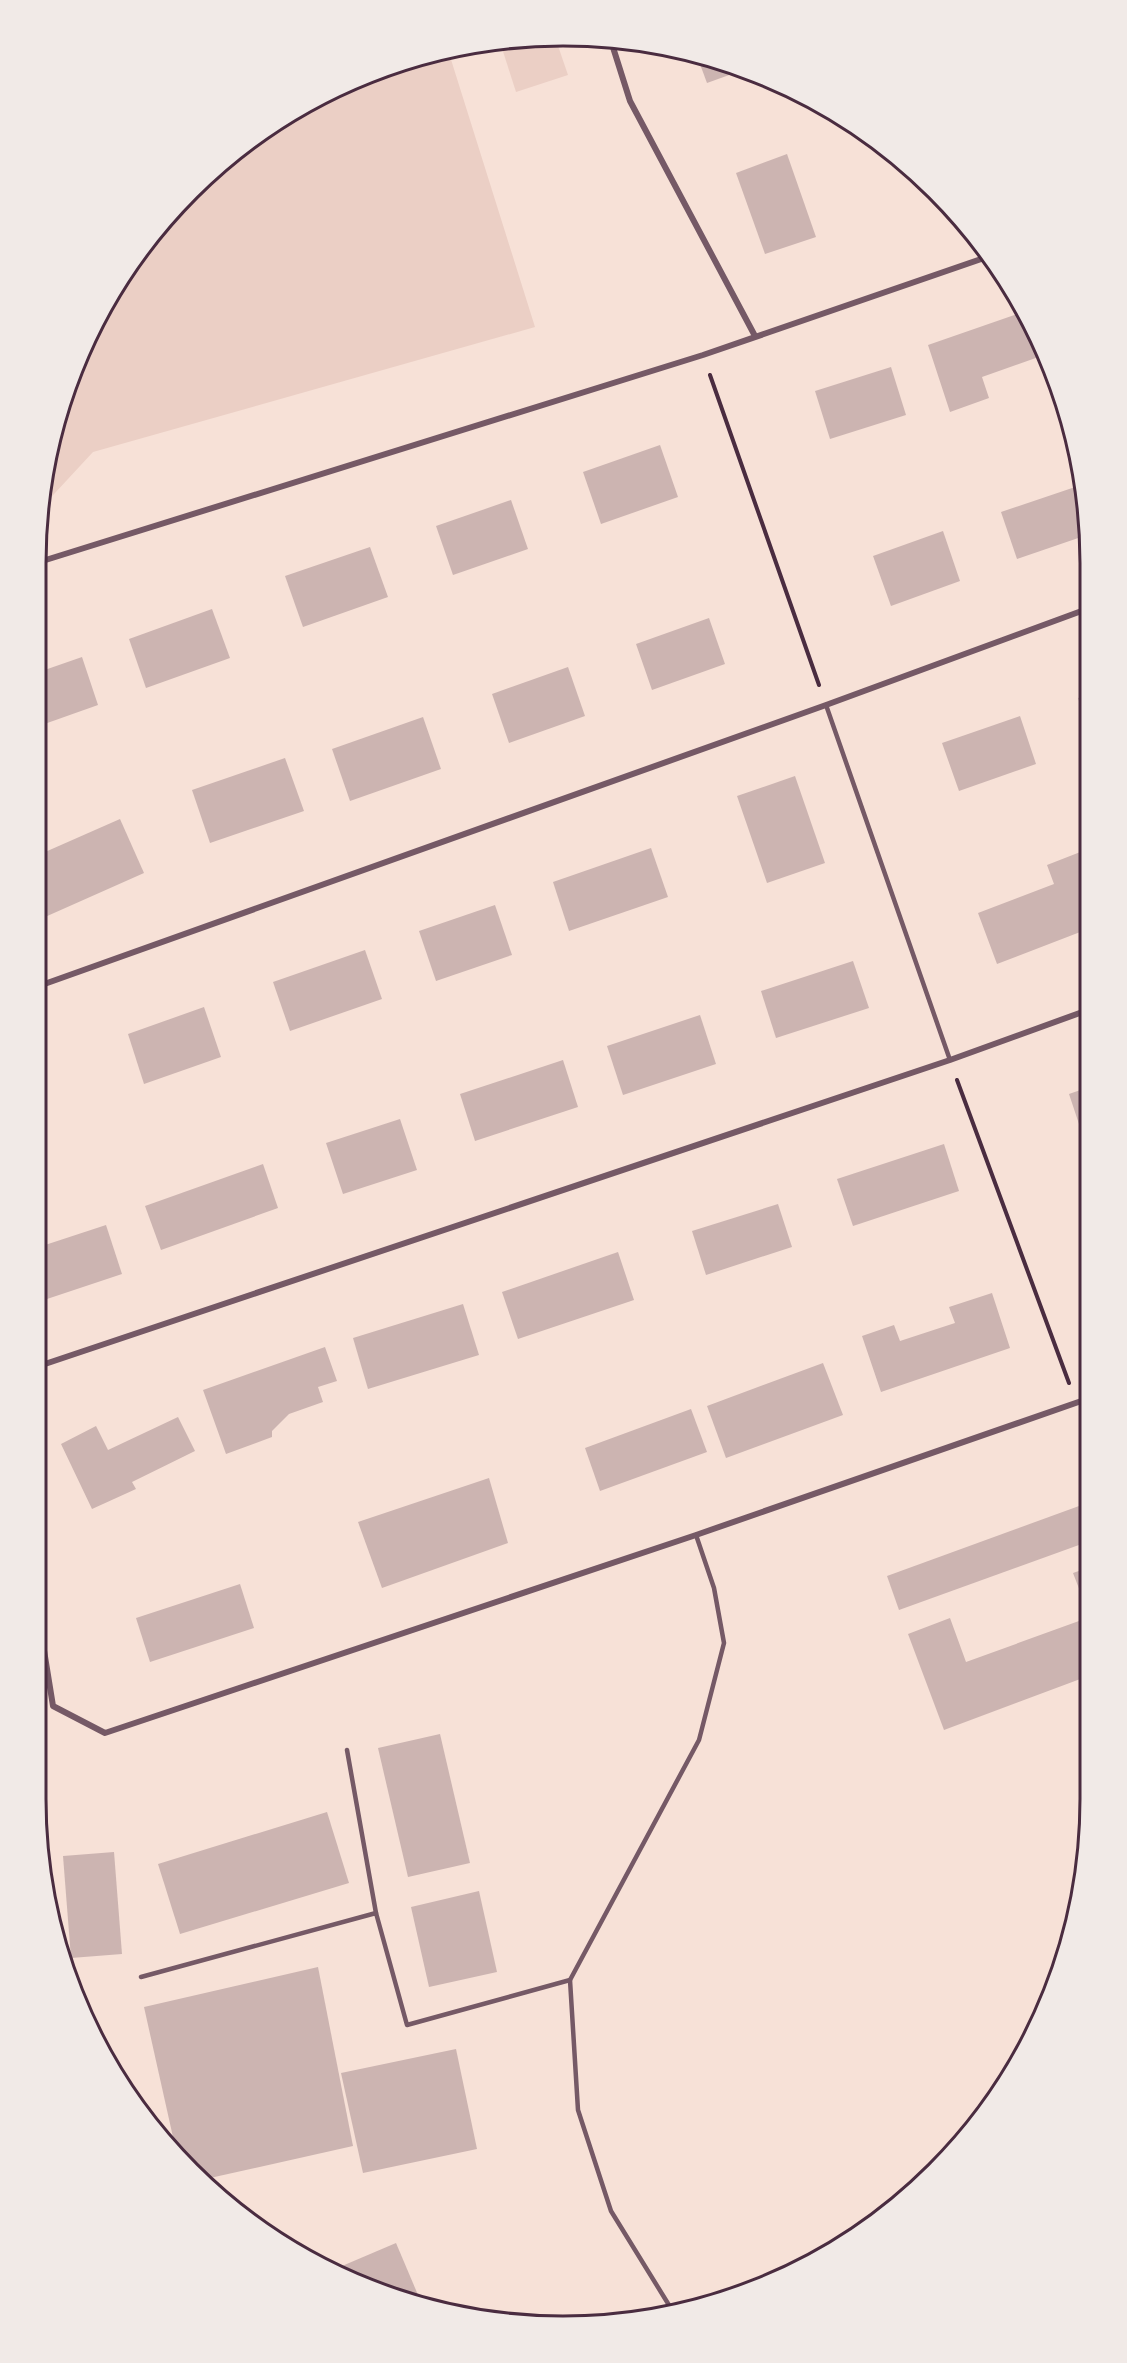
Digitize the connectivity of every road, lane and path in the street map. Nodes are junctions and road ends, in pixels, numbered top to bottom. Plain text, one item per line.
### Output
1 (614, 49) edge
2 (981, 259) edge
3 (755, 336) junction
4 (703, 355) junction
5 (46, 560) edge
6 (1080, 612) edge
7 (826, 705) junction
8 (46, 983) edge
9 (1080, 1013) edge
10 (950, 1060) junction
11 (46, 1364) edge
12 (1080, 1402) edge
13 (1077, 1403) junction
14 (696, 1535) junction
15 (46, 1663) edge
16 (347, 1750) dead end
17 (376, 1913) junction
18 (141, 1977) dead end
19 (570, 1980) junction
20 (669, 2306) edge

1 - 3 street
2 - 3 street
3 - 4 street
4 - 5 street
4 - 7 path
6 - 7 street
7 - 8 street
7 - 10 lane
9 - 10 street
10 - 11 street
10 - 13 path
12 - 13 street
13 - 14 street
14 - 15 street
14 - 19 lane
16 - 17 lane
17 - 18 lane
17 - 19 lane
19 - 20 lane

